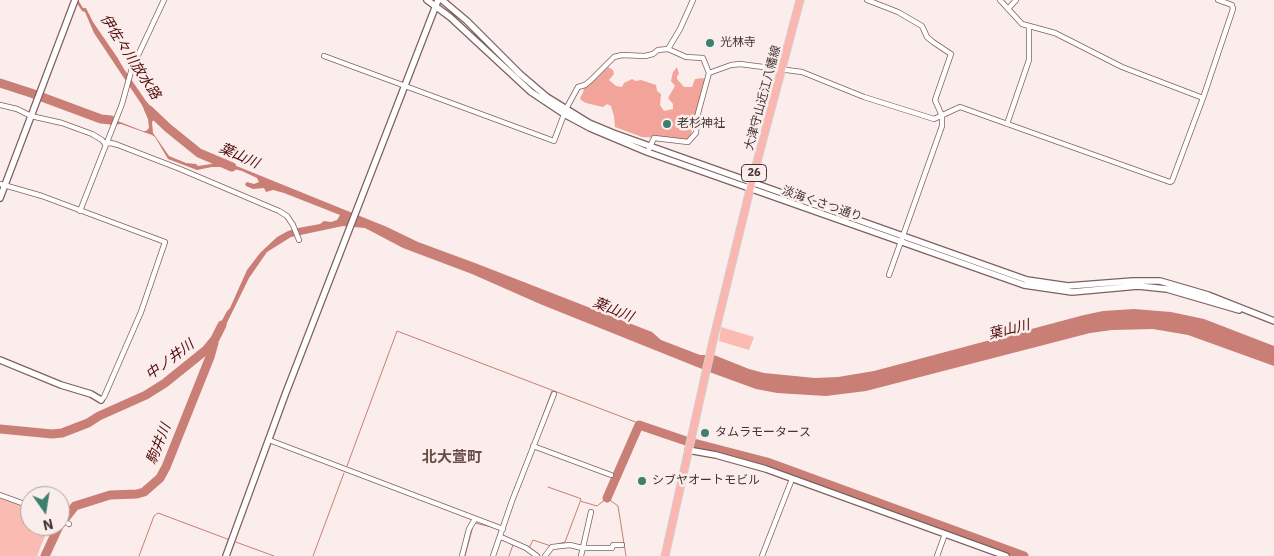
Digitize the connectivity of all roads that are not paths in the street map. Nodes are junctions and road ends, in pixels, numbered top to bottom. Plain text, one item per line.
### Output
1 (75, 0) edge
2 (164, 0) edge
3 (427, 0) edge
4 (442, 0) edge
5 (693, 0) edge
6 (800, 0) edge
7 (867, 0) edge
8 (1000, 0) edge
9 (1016, 0) edge
10 (1218, 0) edge
11 (437, 2) edge
12 (1008, 9) junction
13 (1029, 26) junction
14 (668, 49) junction
15 (324, 56) dead end
16 (782, 69) junction
17 (708, 73) junction
18 (404, 86) junction
19 (1203, 98) junction
20 (0, 105) edge
21 (565, 112) junction
22 (31, 116) junction
23 (942, 116) junction
24 (1006, 124) junction
25 (105, 144) junction
26 (649, 149) junction
27 (752, 181) junction
28 (2, 185) edge
29 (750, 189) junction
30 (0, 198) edge
31 (80, 211) junction
32 (902, 239) junction
33 (299, 240) dead end
34 (889, 274) dead end
35 (1274, 321) edge
36 (0, 360) edge
37 (554, 394) dead end
38 (101, 400) joint
39 (269, 440) junction
40 (690, 445) junction
41 (534, 446) junction
42 (611, 475) dead end
43 (792, 479) junction
44 (0, 495) edge
45 (20, 502) edge
46 (591, 512) dead end
47 (475, 519) junction
48 (501, 528) junction
49 (945, 534) junction
50 (501, 537) junction
51 (622, 545) dead end
52 (582, 548) junction
53 (994, 554) edge
54 (226, 556) edge
55 (462, 556) edge
56 (493, 556) edge
57 (537, 556) edge
58 (545, 556) edge
59 (580, 556) edge
60 (665, 556) edge
61 (762, 556) edge
62 (937, 556) edge
63 (1006, 556) edge

1 - 22 street
2 - 25 street
3 - 11 street, 淡海くさつ通り
4 - 21 street, 淡海くさつ通り
5 - 14 street
6 - 16 main road, 大津守山近江八幡線 / 26
7 - 23 street
8 - 12 street
9 - 12 street
10 - 19 street
11 - 18 street
11 - 21 street, 淡海くさつ通り
12 - 13 street
13 - 19 street
13 - 24 street
14 - 17 street
14 - 21 street
15 - 18 street
16 - 17 street
16 - 23 street
16 - 27 main road, 大津守山近江八幡線 / 26
17 - 26 street
18 - 21 street
18 - 39 street
19 - 24 street
20 - 22 street
21 - 26 street, 淡海くさつ通り
22 - 25 street
22 - 28 street
23 - 24 street
23 - 32 street
25 - 31 street
25 - 33 street
26 - 27 street, 淡海くさつ通り
26 - 29 street, 淡海くさつ通り
27 - 29 main road, 大津守山近江八幡線 / 26
27 - 32 street, 淡海くさつ通り
28 - 30 street
28 - 31 street
29 - 32 street, 淡海くさつ通り
29 - 40 main road, 大津守山近江八幡線 / 26
31 - 38 street
32 - 34 street
32 - 35 street, 淡海くさつ通り
36 - 38 street
37 - 41 street
39 - 47 street
39 - 54 street
40 - 43 street
40 - 60 main road, 26
41 - 42 street
41 - 48 street
43 - 49 street
43 - 61 street
44 - 45 street
46 - 52 street
47 - 48 street
47 - 55 street
48 - 50 street
49 - 53 street
49 - 62 street
50 - 56 street
50 - 57 street
51 - 52 street
52 - 58 street
52 - 59 street
53 - 63 street

